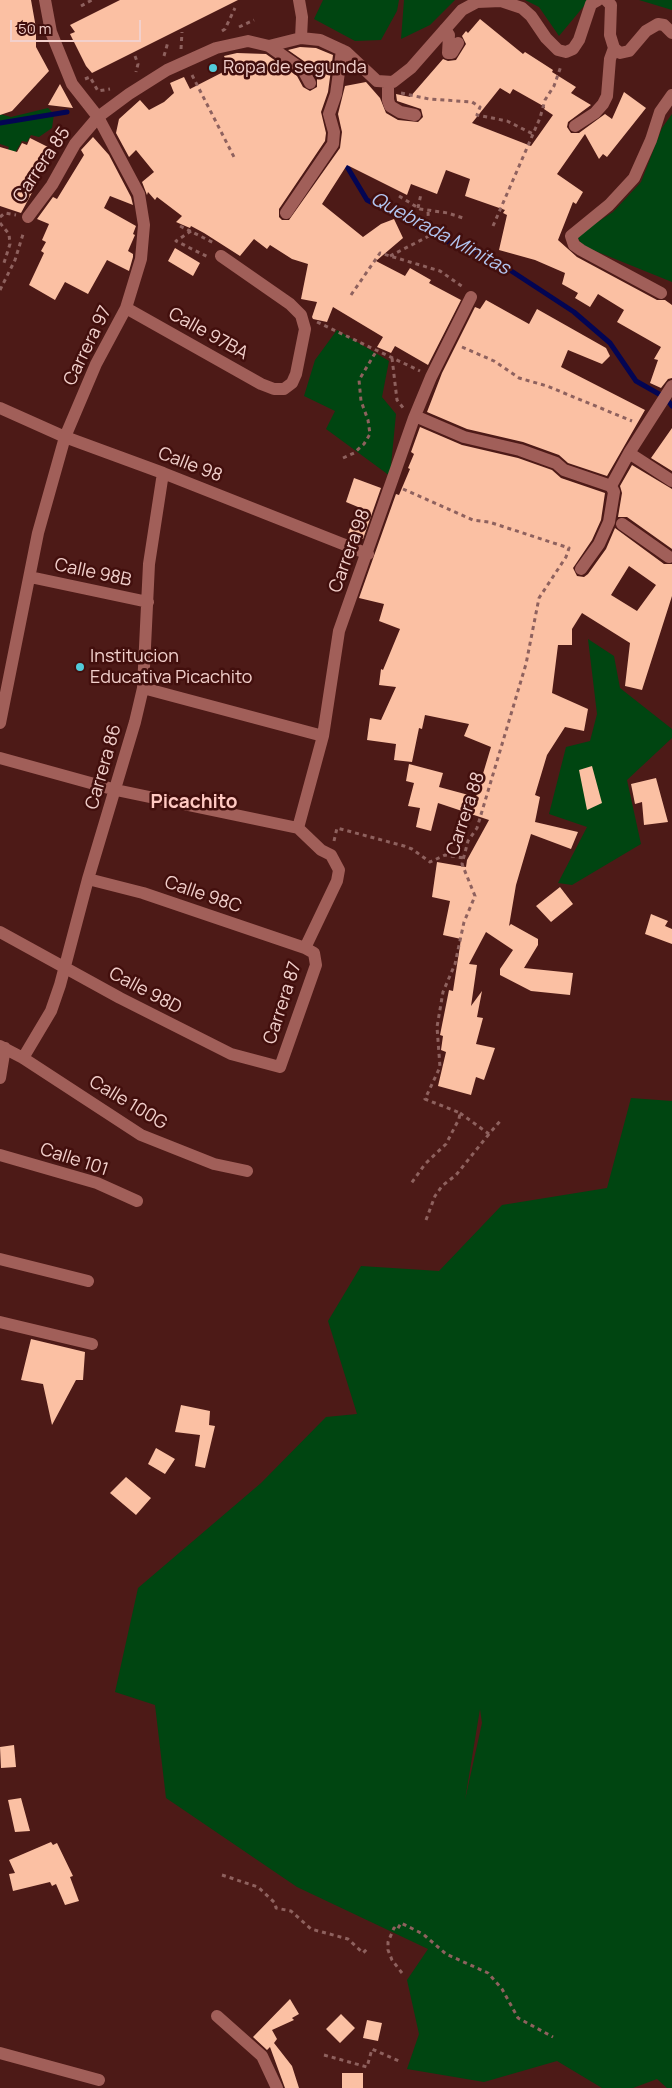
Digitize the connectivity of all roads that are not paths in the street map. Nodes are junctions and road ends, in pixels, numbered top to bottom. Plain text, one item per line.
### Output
1 (45, 0) edge
2 (299, 0) edge
3 (598, 0) edge
4 (606, 0) edge
5 (445, 29) junction
6 (672, 33) edge
7 (301, 38) junction
8 (458, 43) dead end
9 (269, 46) junction
10 (614, 48) junction
11 (342, 50) junction
12 (388, 82) junction
13 (310, 83) dead end
14 (672, 95) edge
15 (415, 115) dead end
16 (98, 117) junction
17 (575, 126) dead end
18 (286, 213) dead end
19 (28, 218) road end
20 (221, 256) road end
21 (660, 293) dead end
22 (471, 297) road end
23 (126, 308) junction
24 (672, 386) edge
25 (0, 408) edge
26 (415, 417) junction
27 (65, 437) junction
28 (629, 453) junction
29 (163, 473) junction
30 (672, 482) edge
31 (610, 486) junction
32 (622, 524) dead end
33 (368, 554) junction
34 (669, 557) dead end
35 (581, 569) dead end
36 (30, 578) junction
37 (148, 602) junction
38 (143, 688) junction
39 (0, 724) edge
40 (323, 736) junction
41 (0, 758) edge
42 (116, 790) junction
43 (298, 828) junction
44 (88, 879) junction
45 (0, 932) edge
46 (305, 948) junction
47 (65, 968) junction
48 (2, 1047) edge
49 (24, 1058) junction
50 (280, 1067) joint
51 (0, 1078) edge
52 (0, 1155) edge
53 (247, 1171) dead end
54 (137, 1201) dead end
55 (0, 1259) edge
56 (88, 1281) dead end
57 (0, 1322) edge
58 (92, 1344) dead end
59 (217, 2016) dead end
60 (0, 2053) edge
61 (99, 2080) dead end
62 (277, 2088) edge

1 - 16 street, Carrera 97
2 - 7 street
3 - 5 street
4 - 10 street
5 - 8 street
5 - 12 street
6 - 10 street
7 - 9 street
7 - 11 street
9 - 13 street
9 - 16 street, Carrera 85
10 - 17 street
11 - 12 street
11 - 18 street
12 - 15 street
14 - 21 street
16 - 19 street, Carrera 85
16 - 23 street, Carrera 97
20 - 23 street, Calle 97BA
22 - 26 street, Carrera 98
23 - 27 street, Carrera 97
24 - 28 street
25 - 27 street, Calle 98
26 - 31 street
26 - 33 street, Carrera 98
27 - 29 street, Calle 98
27 - 36 street, Carrera 97
28 - 30 street
28 - 31 street
29 - 33 street, Calle 98
29 - 37 street, Carrera 86
31 - 35 street
32 - 34 street
33 - 40 street, Carrera 98
36 - 37 street, Calle 98B
36 - 39 street, Carrera 97
37 - 38 street, Carrera 86
38 - 40 street
38 - 42 street, Carrera 86
40 - 43 street, Carrera 98
41 - 42 street
42 - 43 street
42 - 44 street, Carrera 86
43 - 46 street, Carrera 87
44 - 46 street, Calle 98C
44 - 47 street, Carrera 86
45 - 47 street, Calle 98D
46 - 50 street, Carrera 87
47 - 49 street, Carrera 86
47 - 50 street, Calle 98D
48 - 49 street, Calle 100G
48 - 51 street
49 - 53 street, Calle 100G
52 - 54 street, Calle 101
55 - 56 street
57 - 58 street
59 - 62 street
60 - 61 street

